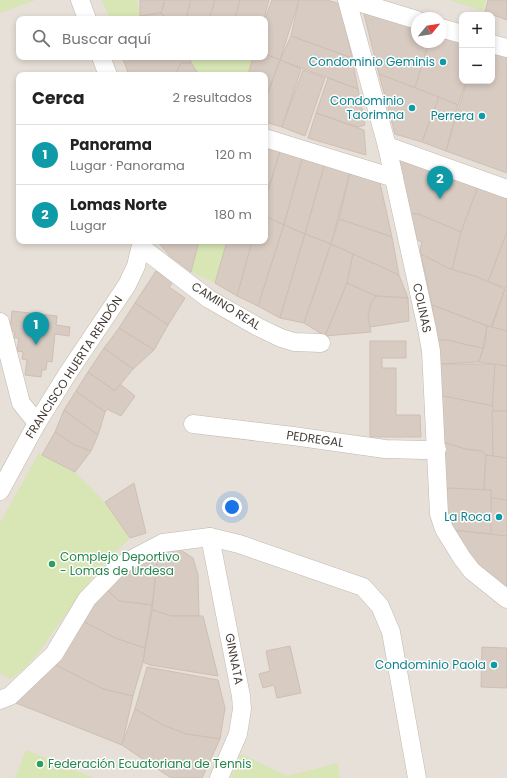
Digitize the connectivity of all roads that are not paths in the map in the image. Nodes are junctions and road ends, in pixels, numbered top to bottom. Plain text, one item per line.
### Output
1 (80, 0) edge
2 (347, 0) edge
3 (352, 0) edge
4 (86, 16) edge
5 (411, 18) edge
6 (447, 30) edge
7 (459, 33) edge
8 (495, 45) edge
9 (507, 48) edge
10 (102, 60) edge
11 (107, 72) edge
12 (268, 139) edge
13 (387, 146) junction
14 (394, 178) junction
15 (507, 189) edge
16 (142, 244) edge
17 (0, 322) edge
18 (321, 343) dead end
19 (37, 423) junction
20 (193, 424) dead end
21 (437, 450) junction
22 (0, 491) edge
23 (210, 537) junction
24 (507, 599) edge
25 (0, 700) edge
26 (219, 778) edge
27 (417, 778) edge

1 - 4 street
2 - 13 street, COLINAS
3 - 5 street
6 - 7 street
8 - 9 street
10 - 11 street
12 - 14 street
13 - 14 street, COLINAS
13 - 15 street
14 - 21 street, COLINAS
16 - 18 street, CAMINO REAL
16 - 19 street, FRANCISCO HUERTA RENDÓN
17 - 19 street
19 - 22 street, FRANCISCO HUERTA RENDÓN
20 - 21 street, PEDREGAL
21 - 24 street, COLINAS
23 - 25 street
23 - 26 street, GINNATA
23 - 27 street

